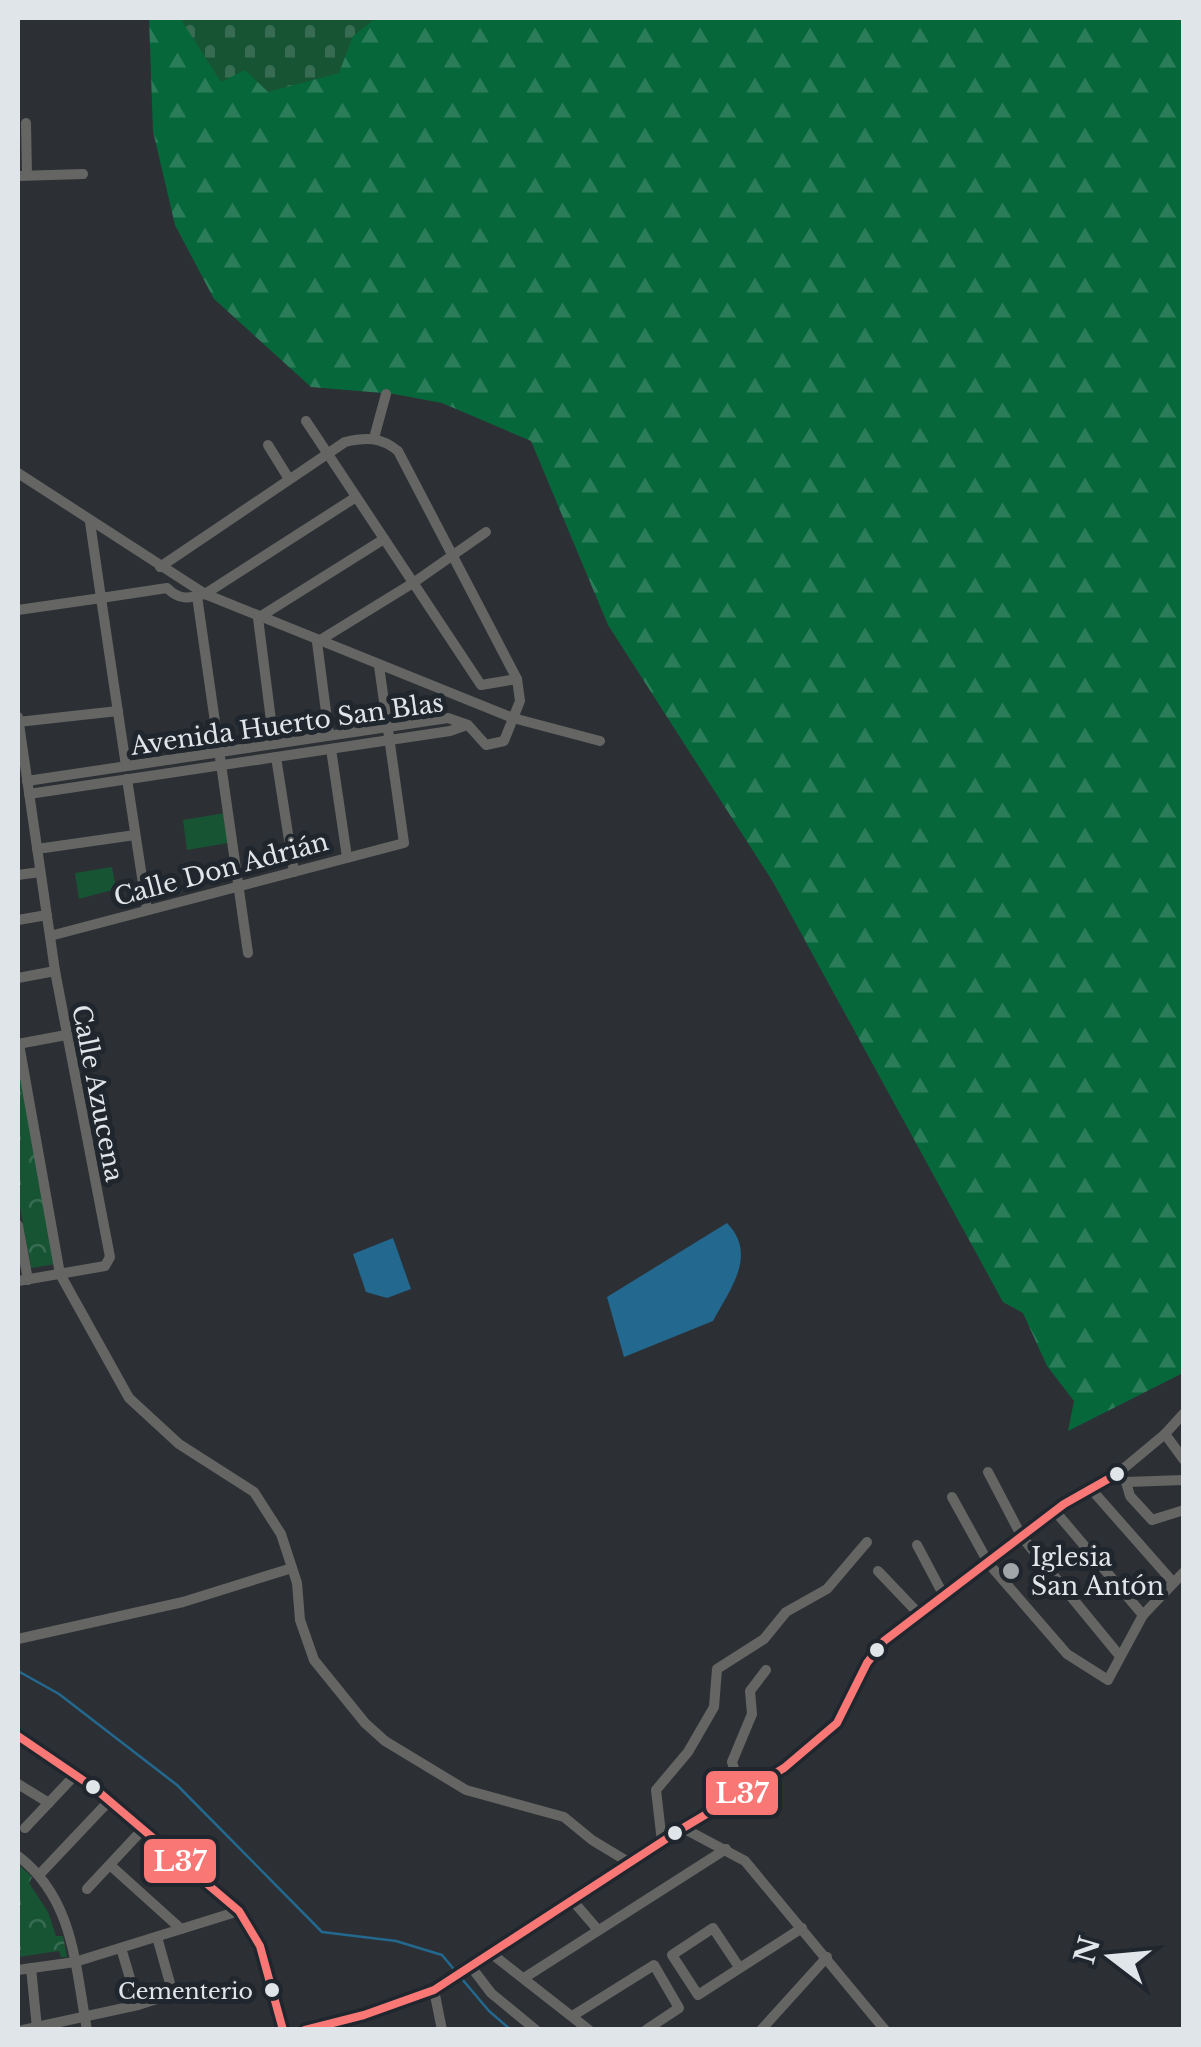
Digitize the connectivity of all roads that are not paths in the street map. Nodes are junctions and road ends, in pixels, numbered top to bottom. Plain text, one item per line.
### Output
1 (26, 123) dead end
2 (84, 174) dead end
3 (22, 175) edge
4 (386, 394) dead end
5 (306, 421) dead end
6 (374, 438) junction
7 (268, 445) dead end
8 (327, 453) junction
9 (18, 473) edge
10 (290, 479) junction
11 (356, 497) junction
12 (90, 522) junction
13 (486, 532) dead end
14 (384, 539) junction
15 (452, 557) junction
16 (160, 568) junction
17 (413, 583) junction
18 (201, 596) junction
19 (101, 598) junction
20 (18, 610) edge
21 (258, 618) junction
22 (317, 642) junction
23 (379, 666) junction
24 (517, 679) junction
25 (118, 711) junction
26 (512, 718) junction
27 (18, 720) edge
28 (468, 724) junction
29 (386, 727) junction
30 (329, 735) junction
31 (388, 740) junction
32 (600, 740) dead end
33 (274, 744) junction
34 (331, 748) junction
35 (220, 752) junction
36 (276, 757) junction
37 (222, 764) junction
38 (126, 766) junction
39 (127, 779) junction
40 (25, 789) edge
41 (135, 835) junction
42 (37, 848) junction
43 (347, 857) junction
44 (40, 872) junction
45 (294, 872) junction
46 (18, 876) edge
47 (239, 886) junction
48 (146, 910) junction
49 (46, 915) junction
50 (18, 920) edge
51 (50, 936) junction
52 (248, 953) dead end
53 (55, 971) junction
54 (18, 978) edge
55 (66, 1035) junction
56 (18, 1044) edge
57 (18, 1225) edge
58 (60, 1274) junction
59 (23, 1281) edge
60 (1184, 1413) edge
61 (1165, 1434) junction
62 (1184, 1460) edge
63 (988, 1472) dead end
64 (1121, 1478) junction
65 (1184, 1480) edge
66 (1091, 1488) junction
67 (952, 1497) dead end
68 (1055, 1510) junction
69 (1184, 1510) edge
70 (1022, 1537) junction
71 (867, 1542) dead end
72 (916, 1545) dead end
73 (989, 1564) junction
74 (292, 1568) junction
75 (878, 1570) dead end
76 (1184, 1572) edge
77 (1172, 1581) junction
78 (944, 1596) junction
79 (919, 1614) junction
80 (1144, 1615) junction
81 (18, 1639) edge
82 (1119, 1655) junction
83 (766, 1670) dead end
84 (18, 1736) edge
85 (76, 1774) junction
86 (18, 1784) edge
87 (742, 1794) junction
88 (110, 1800) junction
89 (49, 1803) junction
90 (25, 1828) dead end
91 (144, 1828) junction
92 (683, 1828) junction
93 (662, 1842) junction
94 (726, 1849) junction
95 (18, 1856) edge
96 (630, 1863) junction
97 (110, 1865) junction
98 (39, 1874) junction
99 (87, 1889) dead end
100 (573, 1901) junction
101 (239, 1911) junction
102 (802, 1928) junction
103 (180, 1929) junction
104 (598, 1930) junction
105 (157, 1936) junction
106 (121, 1948) junction
107 (492, 1954) junction
108 (827, 1957) junction
109 (75, 1962) junction
110 (31, 1968) junction
111 (472, 1968) junction
112 (739, 1968) junction
113 (18, 1970) edge
114 (524, 1978) junction
115 (434, 1990) junction
116 (138, 2005) junction
117 (574, 2015) junction
118 (86, 2024) edge
119 (37, 2028) edge
120 (24, 2030) edge
121 (283, 2030) edge
122 (302, 2030) edge
123 (442, 2030) edge
124 (536, 2030) edge
125 (589, 2030) edge
126 (646, 2030) edge
127 (760, 2030) edge
128 (885, 2030) edge

1 - 3 street
2 - 3 street
4 - 6 street
5 - 8 street
6 - 8 street
6 - 15 street
7 - 10 street
8 - 10 street
8 - 11 street
9 - 12 street
10 - 16 street
11 - 14 street
11 - 18 street
12 - 16 street
12 - 19 street
13 - 15 street
14 - 17 street
14 - 21 street
15 - 17 street
15 - 24 street
16 - 18 street
17 - 22 street
17 - 24 street
18 - 19 street
18 - 21 street
18 - 35 street
19 - 20 street
19 - 25 street
21 - 22 street
21 - 33 street
22 - 23 street
22 - 30 street
23 - 26 street
23 - 29 street
24 - 26 street
25 - 27 street
25 - 38 street
26 - 28 street
26 - 32 street
27 - 40 street, Calle Azucena
28 - 29 street, Avenida Huerto San Blas
28 - 31 street, Avenida Huerto San Blas
29 - 30 street, Avenida Huerto San Blas
29 - 31 street
30 - 33 street, Avenida Huerto San Blas
31 - 34 street, Avenida Huerto San Blas
31 - 43 street, Calle Don Adrián
33 - 35 street, Avenida Huerto San Blas
34 - 36 street, Avenida Huerto San Blas
34 - 43 street
35 - 37 street
35 - 38 street, Avenida Huerto San Blas
36 - 37 street, Avenida Huerto San Blas
36 - 45 street
37 - 39 street, Avenida Huerto San Blas
37 - 47 street
38 - 40 street, Avenida Huerto San Blas
39 - 40 street, Avenida Huerto San Blas
39 - 41 street
40 - 42 street, Calle Azucena
41 - 42 street
41 - 48 street
42 - 44 street, Calle Azucena
43 - 45 street, Calle Don Adrián
44 - 46 street
44 - 49 street, Calle Azucena
45 - 47 street, Calle Don Adrián
47 - 48 street, Calle Don Adrián
47 - 52 street
48 - 51 street, Calle Don Adrián
49 - 50 street
49 - 51 street, Calle Azucena
51 - 53 street, Calle Azucena
53 - 54 street
53 - 55 street, Calle Azucena
55 - 56 street
55 - 58 street, Calle Azucena
56 - 58 street
57 - 59 street
58 - 59 street
58 - 74 street
60 - 61 street
61 - 62 street
61 - 64 street
63 - 70 street
64 - 65 street
64 - 66 street
64 - 69 street
66 - 68 street
66 - 77 street
67 - 73 street
68 - 70 street
68 - 80 street
70 - 73 street
70 - 82 street
71 - 93 street
72 - 78 street
73 - 78 street
73 - 82 street
74 - 81 street
74 - 96 street
75 - 79 street
76 - 77 street
77 - 80 street
78 - 79 street
79 - 87 street
80 - 82 street
83 - 87 street
84 - 85 street
85 - 88 street
85 - 89 street
86 - 89 street
87 - 92 street
88 - 91 street
88 - 98 street
89 - 90 street
91 - 97 street
91 - 101 street
92 - 93 street
92 - 94 street
93 - 96 street
94 - 102 street
94 - 104 street
95 - 98 street
96 - 100 street
97 - 99 street
97 - 103 street
98 - 109 street
100 - 104 street
100 - 107 street
101 - 103 street
101 - 121 street
102 - 108 street
102 - 112 street
103 - 105 street
104 - 114 street
105 - 106 street
105 - 116 street
106 - 109 street
106 - 116 street
107 - 111 street
107 - 114 street
108 - 127 street
108 - 128 street
109 - 110 street
109 - 118 street
110 - 113 street
110 - 119 street
111 - 115 street
111 - 124 street
112 - 112 street
114 - 117 street
115 - 122 street
115 - 123 street
116 - 118 street
117 - 125 street
117 - 126 street
118 - 119 street
119 - 120 street

